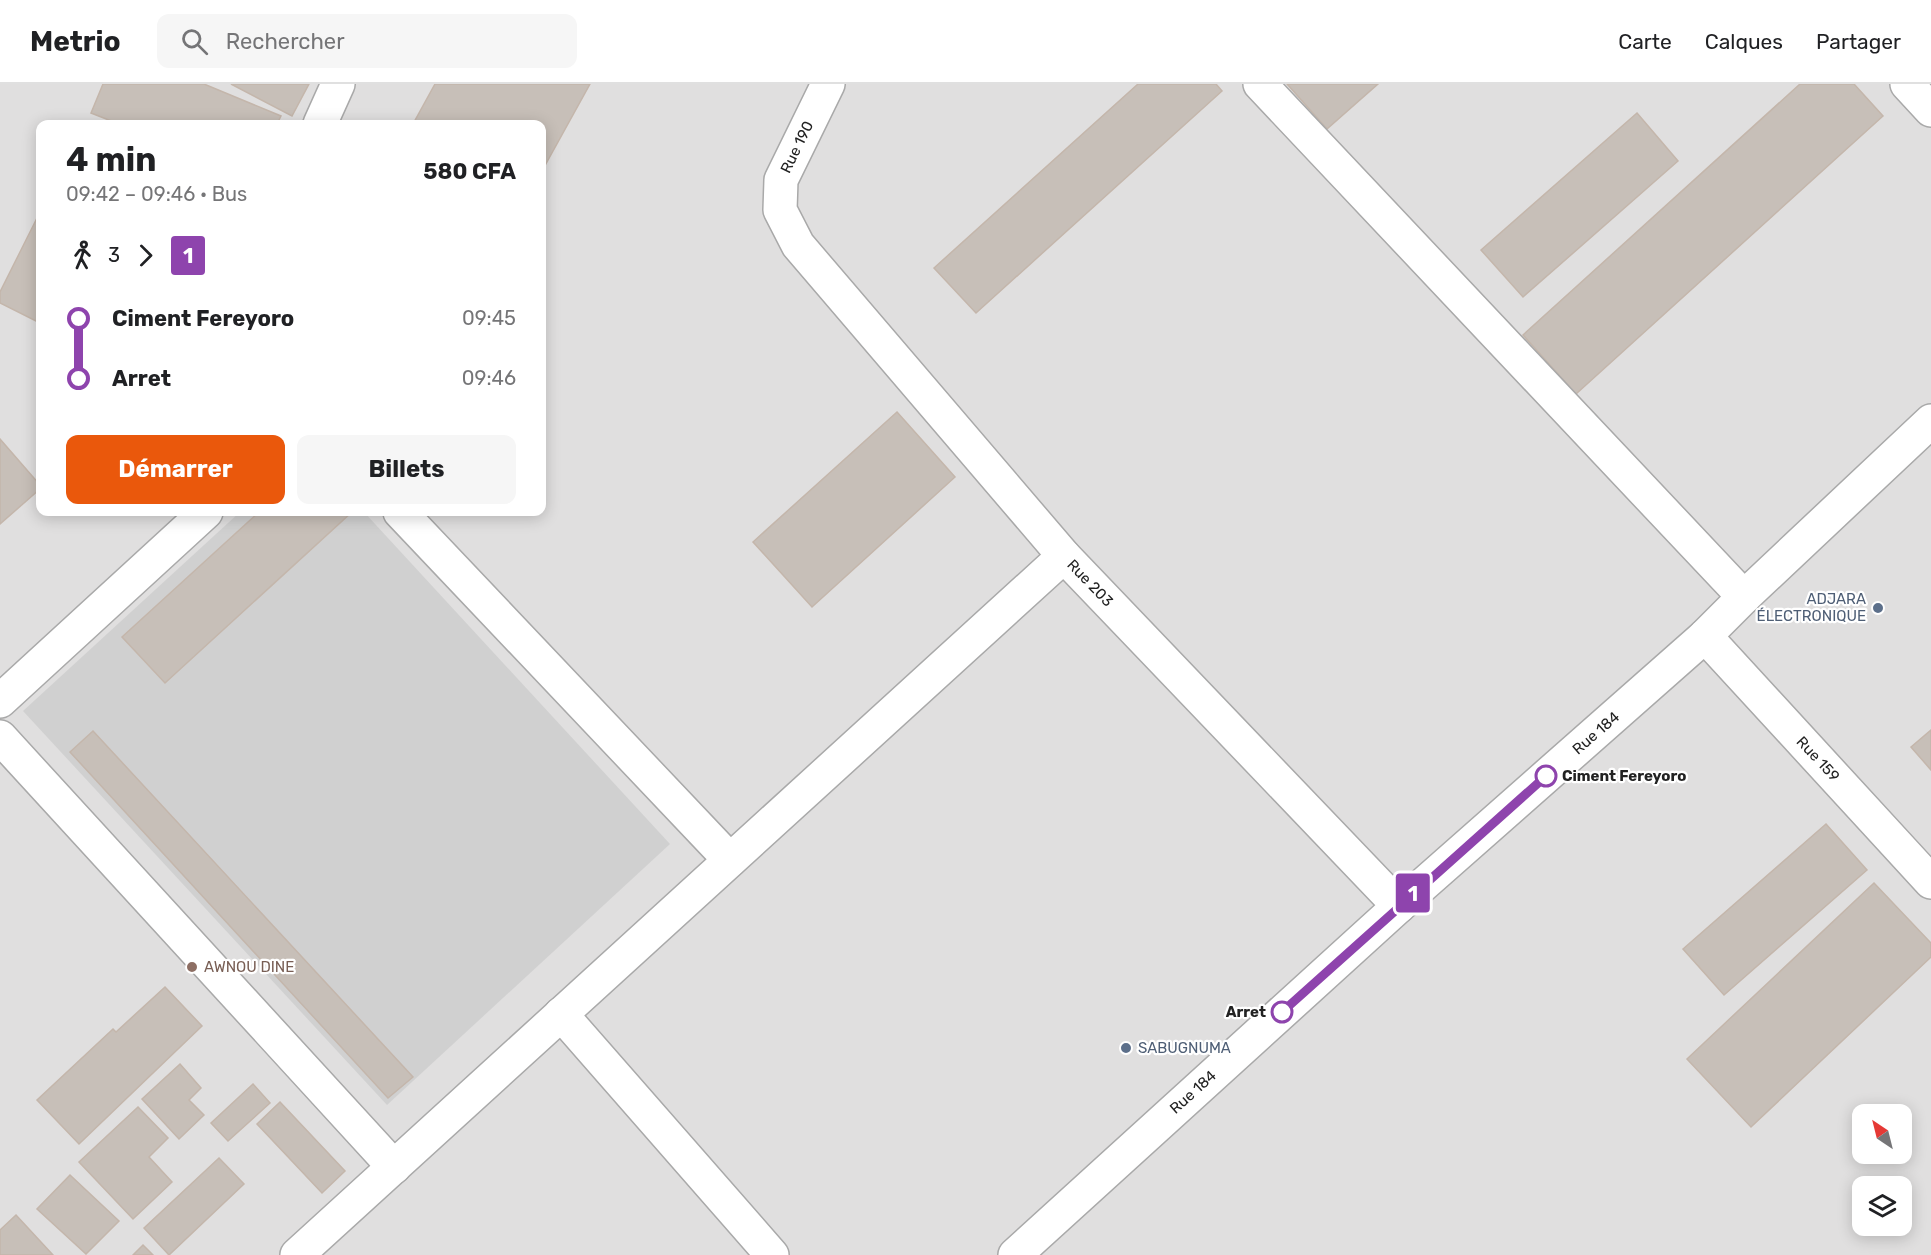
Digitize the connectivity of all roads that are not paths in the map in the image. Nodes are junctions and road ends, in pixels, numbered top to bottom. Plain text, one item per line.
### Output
1 (338, 84) edge
2 (828, 84) edge
3 (1260, 84) edge
4 (1907, 84) edge
5 (1931, 110) edge
6 (322, 120) edge
7 (798, 245) joint
8 (1931, 421) edge
9 (202, 516) edge
10 (404, 516) edge
11 (1064, 556) junction
12 (1744, 597) junction
13 (1705, 636) junction
14 (0, 701) edge
15 (0, 737) edge
16 (730, 860) junction
17 (1931, 882) edge
18 (1399, 906) junction
19 (561, 1014) junction
20 (394, 1167) junction
21 (297, 1255) edge
22 (772, 1255) edge
23 (1015, 1255) edge

1 - 6 street
2 - 7 street, Rue 190
3 - 12 street
4 - 5 street
7 - 11 street, Rue 203
8 - 12 street, Rue 184
9 - 14 street
10 - 16 street
11 - 16 street
11 - 18 street, Rue 203
12 - 13 street, Rue 184
13 - 17 street, Rue 159
13 - 18 street, Rue 184
15 - 20 street
16 - 19 street
18 - 23 street, Rue 184
19 - 20 street
19 - 22 street
20 - 21 street

